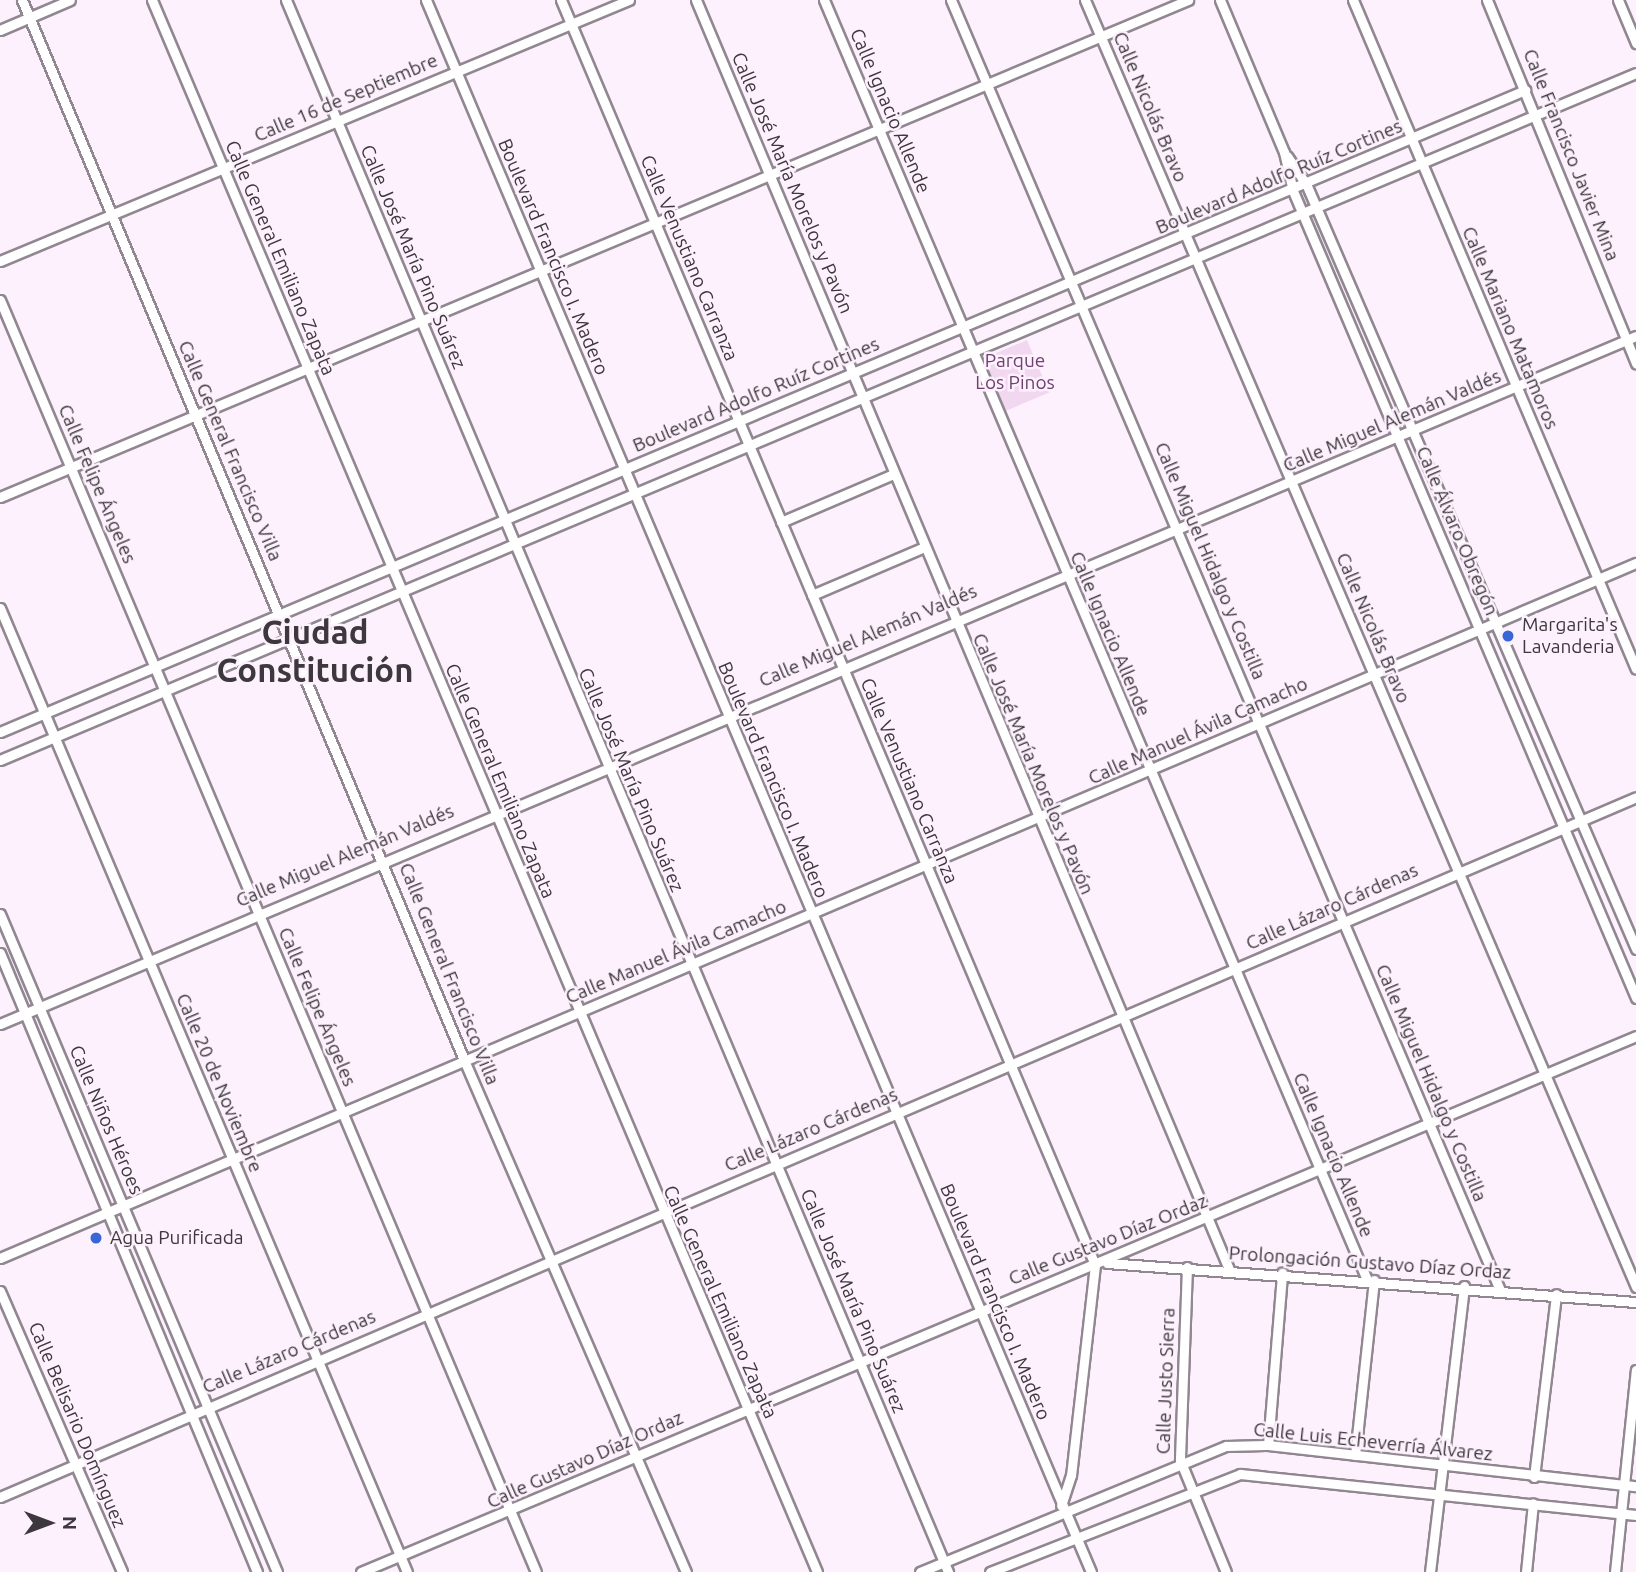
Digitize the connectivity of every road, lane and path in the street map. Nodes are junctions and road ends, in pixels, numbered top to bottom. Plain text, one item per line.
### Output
1 (22, 0) edge
2 (69, 0) edge
3 (152, 0) edge
4 (286, 0) edge
5 (426, 0) edge
6 (561, 0) edge
7 (629, 0) edge
8 (696, 0) edge
9 (824, 0) edge
10 (951, 0) edge
11 (1085, 0) edge
12 (1188, 0) edge
13 (1220, 0) edge
14 (1353, 0) edge
15 (1487, 0) edge
16 (1618, 0) edge
17 (29, 18) junction
18 (572, 25) junction
19 (0, 30) edge
20 (1101, 37) junction
21 (1636, 43) edge
22 (456, 71) junction
23 (1636, 73) edge
24 (987, 88) junction
25 (1525, 90) junction
26 (1537, 117) junction
27 (338, 122) junction
28 (880, 130) junction
29 (1412, 141) junction
30 (1284, 152) junction
31 (1422, 166) junction
32 (223, 169) junction
33 (771, 175) junction
34 (1307, 186) junction
35 (1293, 191) junction
36 (1317, 210) junction
37 (112, 215) junction
38 (1304, 215) junction
39 (656, 224) junction
40 (1186, 235) junction
41 (1196, 259) junction
42 (0, 261) edge
43 (540, 272) junction
44 (1073, 282) junction
45 (0, 300) edge
46 (1083, 306) junction
47 (421, 321) junction
48 (961, 330) junction
49 (1632, 338) edge
50 (972, 353) junction
51 (1636, 364) edge
52 (307, 366) junction
53 (852, 373) junction
54 (1517, 387) junction
55 (862, 399) junction
56 (195, 414) junction
57 (739, 422) junction
58 (1412, 430) junction
59 (1397, 436) junction
60 (749, 445) junction
61 (71, 466) junction
62 (625, 468) junction
63 (891, 475) junction
64 (1292, 482) junction
65 (635, 493) junction
66 (0, 497) edge
67 (503, 521) junction
68 (781, 522) junction
69 (1177, 527) junction
70 (513, 544) junction
71 (922, 548) junction
72 (1636, 563) edge
73 (391, 567) junction
74 (1064, 572) junction
75 (1600, 579) junction
76 (401, 591) junction
77 (812, 595) junction
78 (0, 608) edge
79 (282, 616) junction
80 (952, 620) junction
81 (1495, 622) junction
82 (1479, 629) junction
83 (290, 639) junction
84 (157, 668) junction
85 (843, 668) junction
86 (1636, 669) edge
87 (1373, 673) junction
88 (166, 690) junction
89 (43, 713) junction
90 (727, 714) junction
91 (1259, 722) junction
92 (0, 732) edge
93 (55, 737) junction
94 (0, 761) edge
95 (604, 766) junction
96 (1150, 770) junction
97 (1636, 797) edge
98 (494, 812) junction
99 (1580, 819) junction
100 (1038, 820) junction
101 (1563, 826) junction
102 (383, 859) junction
103 (927, 867) junction
104 (1458, 871) junction
105 (259, 912) junction
106 (0, 914) edge
107 (811, 915) junction
108 (1343, 922) junction
109 (1636, 949) edge
110 (0, 953) edge
111 (148, 960) junction
112 (693, 964) junction
113 (1235, 969) junction
114 (1636, 998) edge
115 (40, 1006) junction
116 (578, 1012) junction
117 (25, 1013) junction
118 (1123, 1020) junction
119 (0, 1024) edge
120 (1636, 1036) edge
121 (464, 1060) junction
122 (1011, 1067) junction
123 (1545, 1075) junction
124 (343, 1113) junction
125 (897, 1113) junction
126 (1430, 1124) junction
127 (232, 1160) junction
128 (775, 1164) junction
129 (1320, 1170) junction
130 (123, 1206) junction
131 (664, 1210) junction
132 (106, 1213) junction
133 (1206, 1218) junction
134 (0, 1258) edge
135 (549, 1258) junction
136 (1098, 1264) junction
137 (1187, 1267) junction
138 (1229, 1269) junction
139 (1632, 1269) edge
140 (1282, 1273) junction
141 (1371, 1280) junction
142 (1464, 1286) junction
143 (1636, 1287) edge
144 (1500, 1290) junction
145 (0, 1291) edge
146 (1556, 1294) junction
147 (1636, 1301) edge
148 (431, 1311) junction
149 (980, 1311) junction
150 (318, 1360) junction
151 (861, 1361) junction
152 (1636, 1370) edge
153 (207, 1406) junction
154 (748, 1409) junction
155 (187, 1414) junction
156 (1268, 1445) junction
157 (1355, 1455) junction
158 (636, 1456) junction
159 (1180, 1460) junction
160 (74, 1463) junction
161 (1443, 1467) junction
162 (1534, 1477) junction
163 (1625, 1484) junction
164 (1636, 1486) edge
165 (1190, 1490) junction
166 (1440, 1492) junction
167 (0, 1497) edge
168 (1534, 1503) junction
169 (1063, 1508) junction
170 (511, 1512) junction
171 (1622, 1513) junction
172 (1636, 1514) edge
173 (1076, 1537) junction
174 (401, 1556) junction
175 (944, 1561) junction
176 (122, 1572) edge
177 (257, 1572) edge
178 (277, 1572) edge
179 (361, 1572) edge
180 (407, 1572) edge
181 (536, 1572) edge
182 (686, 1572) edge
183 (817, 1572) edge
184 (920, 1572) edge
185 (948, 1572) edge
186 (990, 1572) edge
187 (1091, 1572) edge
188 (1226, 1572) edge
189 (1430, 1572) edge
190 (1526, 1572) edge
191 (1615, 1572) edge

1 - 17 street, Calle General Francisco Villa
2 - 17 street
3 - 32 street, Calle General Emiliano Zapata
4 - 27 street, Calle José María Pino Suárez
5 - 22 street, Boulevard Francisco I. Madero
6 - 18 street, Calle Venustiano Carranza
7 - 18 street, Calle 16 de Septiembre
8 - 33 street, Calle José María Morelos y Pavón
9 - 28 street, Calle Ignacio Allende
10 - 24 street, Calle Miguel Hidalgo y Costilla
11 - 20 street, Calle Nicolás Bravo
12 - 20 street
13 - 30 street, Calle Álvaro Obregón
14 - 29 street, Calle Mariano Matamoros
15 - 25 street, Calle Francisco Javier Mina
16 - 21 street
17 - 19 street
17 - 37 street, Calle General Francisco Villa
18 - 22 street, Calle 16 de Septiembre
18 - 39 street, Calle Venustiano Carranza
20 - 24 street
20 - 40 street, Calle Nicolás Bravo
22 - 27 street, Calle 16 de Septiembre
22 - 43 street, Boulevard Francisco I. Madero
23 - 26 street
24 - 28 street
24 - 44 street, Calle Miguel Hidalgo y Costilla
25 - 26 street, Calle Francisco Javier Mina
25 - 29 street, Boulevard Adolfo Ruíz Cortines
26 - 31 street
26 - 49 street, Calle Francisco Javier Mina
27 - 32 street, Calle 16 de Septiembre
27 - 47 street, Calle José María Pino Suárez
28 - 33 street
28 - 48 street, Calle Ignacio Allende
29 - 31 street, Calle Mariano Matamoros
29 - 34 street, Boulevard Adolfo Ruíz Cortines
30 - 34 street, Calle Álvaro Obregón
30 - 35 street, Calle Álvaro Obregón
31 - 36 street
31 - 54 street, Calle Mariano Matamoros
32 - 37 street, Calle 16 de Septiembre
32 - 52 street, Calle General Emiliano Zapata
33 - 39 street
33 - 53 street, Calle José María Morelos y Pavón
34 - 35 street, Boulevard Adolfo Ruíz Cortines
34 - 36 street, Calle Álvaro Obregón
35 - 38 street, Calle Álvaro Obregón
35 - 40 street, Boulevard Adolfo Ruíz Cortines
36 - 38 street
36 - 58 street, Calle Álvaro Obregón
37 - 42 street, Calle 16 de Septiembre
37 - 56 street, Calle General Francisco Villa
38 - 41 street
38 - 59 street, Calle Álvaro Obregón
39 - 43 street
39 - 57 street, Calle Venustiano Carranza
40 - 41 street, Calle Nicolás Bravo
40 - 44 street, Boulevard Adolfo Ruíz Cortines
41 - 46 street
41 - 64 street, Calle Nicolás Bravo
43 - 47 street
43 - 62 street, Boulevard Francisco I. Madero
44 - 46 street, Calle Miguel Hidalgo y Costilla
44 - 48 street, Boulevard Adolfo Ruíz Cortines
45 - 61 street, Calle Felipe Ángeles
46 - 50 street
46 - 69 street, Calle Miguel Hidalgo y Costilla
47 - 52 street
47 - 67 street, Calle José María Pino Suárez
48 - 50 street, Calle Ignacio Allende
48 - 53 street, Boulevard Adolfo Ruíz Cortines
49 - 51 street, Calle Francisco Javier Mina
49 - 54 street, Calle Miguel Alemán Valdés
50 - 55 street
50 - 74 street, Calle Ignacio Allende
52 - 56 street
52 - 73 street, Calle General Emiliano Zapata
53 - 55 street, Calle José María Morelos y Pavón
53 - 57 street, Boulevard Adolfo Ruíz Cortines
54 - 58 street, Calle Miguel Alemán Valdés
54 - 75 street, Calle Mariano Matamoros
55 - 60 street
55 - 63 street, Calle José María Morelos y Pavón
56 - 61 street
56 - 79 street, Calle General Francisco Villa
57 - 60 street, Calle Venustiano Carranza
57 - 62 street, Boulevard Adolfo Ruíz Cortines
58 - 59 street, Calle Miguel Alemán Valdés
58 - 81 street, Calle Álvaro Obregón
59 - 64 street, Calle Miguel Alemán Valdés
59 - 82 street, Calle Álvaro Obregón
60 - 65 street
60 - 68 street, Calle Venustiano Carranza
61 - 66 street
61 - 84 street, Calle Felipe Ángeles
62 - 65 street, Boulevard Francisco I. Madero
62 - 67 street, Boulevard Adolfo Ruíz Cortines
63 - 68 street
63 - 71 street, Calle José María Morelos y Pavón
64 - 69 street, Calle Miguel Alemán Valdés
64 - 87 street, Calle Nicolás Bravo
65 - 70 street
65 - 90 street, Boulevard Francisco I. Madero
67 - 70 street, Calle José María Pino Suárez
67 - 73 street, Boulevard Adolfo Ruíz Cortines
68 - 77 street, Calle Venustiano Carranza
69 - 74 street, Calle Miguel Alemán Valdés
69 - 91 street, Calle Miguel Hidalgo y Costilla
70 - 76 street
70 - 95 street, Calle José María Pino Suárez
71 - 77 street
71 - 80 street, Calle José María Morelos y Pavón
72 - 75 street, Calle Manuel Ávila Camacho
73 - 76 street, Calle General Emiliano Zapata
73 - 79 street, Boulevard Adolfo Ruíz Cortines
74 - 80 street, Calle Miguel Alemán Valdés
74 - 96 street, Calle Ignacio Allende
75 - 81 street, Calle Manuel Ávila Camacho
75 - 86 street, Calle Mariano Matamoros
76 - 83 street
76 - 98 street, Calle General Emiliano Zapata
77 - 85 street, Calle Venustiano Carranza
78 - 89 street, Calle 20 de Noviembre
79 - 83 street, Calle General Francisco Villa
79 - 84 street, Boulevard Adolfo Ruíz Cortines
80 - 85 street, Calle Miguel Alemán Valdés
80 - 100 street, Calle José María Morelos y Pavón
81 - 82 street, Calle Manuel Ávila Camacho
81 - 99 street, Calle Álvaro Obregón
82 - 87 street, Calle Manuel Ávila Camacho
82 - 101 street, Calle Álvaro Obregón
83 - 88 street
83 - 102 street, Calle General Francisco Villa
84 - 88 street, Calle Felipe Ángeles
84 - 89 street, Boulevard Adolfo Ruíz Cortines
85 - 90 street, Calle Miguel Alemán Valdés
85 - 103 street, Calle Venustiano Carranza
87 - 91 street, Calle Manuel Ávila Camacho
87 - 104 street, Calle Nicolás Bravo
88 - 93 street
88 - 105 street, Calle Felipe Ángeles
89 - 92 street, Boulevard Adolfo Ruíz Cortines
89 - 93 street, Calle 20 de Noviembre
90 - 95 street, Calle Miguel Alemán Valdés
90 - 107 street, Boulevard Francisco I. Madero
91 - 96 street, Calle Manuel Ávila Camacho
91 - 108 street, Calle Miguel Hidalgo y Costilla
93 - 94 street
93 - 111 street, Calle 20 de Noviembre
95 - 98 street, Calle Miguel Alemán Valdés
95 - 112 street, Calle José María Pino Suárez
96 - 100 street, Calle Manuel Ávila Camacho
96 - 113 street, Calle Ignacio Allende
97 - 99 street, Calle Lázaro Cárdenas
98 - 102 street, Calle Miguel Alemán Valdés
98 - 116 street, Calle General Emiliano Zapata
99 - 101 street, Calle Lázaro Cárdenas
99 - 109 street, Calle Álvaro Obregón
100 - 103 street, Calle Manuel Ávila Camacho
100 - 118 street, Calle José María Morelos y Pavón
101 - 104 street, Calle Lázaro Cárdenas
101 - 114 street, Calle Álvaro Obregón
102 - 105 street, Calle Miguel Alemán Valdés
102 - 121 street, Calle General Francisco Villa
103 - 107 street, Calle Manuel Ávila Camacho
103 - 122 street, Calle Venustiano Carranza
104 - 108 street, Calle Lázaro Cárdenas
104 - 123 street, Calle Nicolás Bravo
105 - 111 street, Calle Miguel Alemán Valdés
105 - 124 street, Calle Felipe Ángeles
106 - 115 street, Calle Niños Héroes
107 - 112 street, Calle Manuel Ávila Camacho
107 - 125 street, Boulevard Francisco I. Madero
108 - 113 street, Calle Lázaro Cárdenas
108 - 126 street, Calle Miguel Hidalgo y Costilla
110 - 117 street, Calle Niños Héroes
111 - 115 street, Calle Miguel Alemán Valdés
111 - 127 street, Calle 20 de Noviembre
112 - 116 street, Calle Manuel Ávila Camacho
112 - 128 street, Calle José María Pino Suárez
113 - 118 street, Calle Lázaro Cárdenas
113 - 129 street, Calle Ignacio Allende
115 - 117 street, Calle Miguel Alemán Valdés
115 - 130 street, Calle Niños Héroes
116 - 121 street, Calle Manuel Ávila Camacho
116 - 131 street, Calle General Emiliano Zapata
117 - 119 street, Calle Miguel Alemán Valdés
117 - 132 street, Calle Niños Héroes
118 - 122 street, Calle Lázaro Cárdenas
118 - 133 street, Calle José María Morelos y Pavón
120 - 123 street, Calle Gustavo Díaz Ordaz
121 - 124 street, Calle Manuel Ávila Camacho
121 - 135 street, Calle General Francisco Villa
122 - 125 street, Calle Lázaro Cárdenas
122 - 136 street, Calle Venustiano Carranza
123 - 126 street, Calle Gustavo Díaz Ordaz
123 - 139 street, Calle Nicolás Bravo
124 - 127 street, Calle Manuel Ávila Camacho
124 - 148 street, Calle Felipe Ángeles
125 - 128 street, Calle Lázaro Cárdenas
125 - 149 street, Boulevard Francisco I. Madero
126 - 129 street, Calle Gustavo Díaz Ordaz
126 - 144 street, Calle Miguel Hidalgo y Costilla
127 - 130 street, Calle Manuel Ávila Camacho
127 - 150 street, Calle 20 de Noviembre
128 - 131 street, Calle Lázaro Cárdenas
128 - 151 street, Calle José María Pino Suárez
129 - 133 street, Calle Gustavo Díaz Ordaz
129 - 141 street, Calle Ignacio Allende
130 - 132 street, Calle Manuel Ávila Camacho
130 - 153 street, Calle Niños Héroes
131 - 135 street, Calle Lázaro Cárdenas
131 - 154 street, Calle General Emiliano Zapata
132 - 134 street, Calle Manuel Ávila Camacho
132 - 155 street, Calle Niños Héroes
133 - 136 street, Calle Gustavo Díaz Ordaz
133 - 138 street, Calle José María Morelos y Pavón
135 - 148 street, Calle Lázaro Cárdenas
135 - 158 street, Calle General Francisco Villa
136 - 137 street, Prolongación Gustavo Díaz Ordaz
136 - 149 street, Calle Gustavo Díaz Ordaz
136 - 169 street
137 - 138 street, Prolongación Gustavo Díaz Ordaz
137 - 159 street, Calle Justo Sierra
138 - 140 street, Prolongación Gustavo Díaz Ordaz
139 - 143 street, Calle Nicolás Bravo
140 - 141 street, Prolongación Gustavo Díaz Ordaz
140 - 156 street
141 - 142 street, Prolongación Gustavo Díaz Ordaz
141 - 157 street
142 - 144 street, Prolongación Gustavo Díaz Ordaz
142 - 161 street
144 - 146 street, Prolongación Gustavo Díaz Ordaz
145 - 160 street, Calle Belisario Domínguez
146 - 147 street, Prolongación Gustavo Díaz Ordaz
146 - 162 street
148 - 150 street, Calle Lázaro Cárdenas
148 - 170 street, Calle Felipe Ángeles
149 - 151 street, Calle Gustavo Díaz Ordaz
149 - 169 street, Boulevard Francisco I. Madero
150 - 153 street, Calle Lázaro Cárdenas
150 - 174 street, Calle 20 de Noviembre
151 - 154 street, Calle Gustavo Díaz Ordaz
151 - 175 street, Calle José María Pino Suárez
152 - 163 street
153 - 155 street, Calle Lázaro Cárdenas
153 - 178 street, Calle Niños Héroes
154 - 158 street, Calle Gustavo Díaz Ordaz
154 - 183 street, Calle General Emiliano Zapata
155 - 160 street, Calle Lázaro Cárdenas
155 - 177 street, Calle Niños Héroes
156 - 157 street, Calle Luis Echeverría Álvarez
156 - 159 street, Calle Luis Echeverría Álvarez
157 - 161 street, Calle Luis Echeverría Álvarez
158 - 170 street, Calle Gustavo Díaz Ordaz
158 - 182 street, Calle General Francisco Villa
159 - 165 street, Calle Justo Sierra
159 - 169 street, Calle Luis Echeverría Álvarez
160 - 167 street, Calle Lázaro Cárdenas
160 - 176 street, Calle Belisario Domínguez
161 - 162 street, Calle Luis Echeverría Álvarez
161 - 166 street
162 - 163 street, Calle Luis Echeverría Álvarez
163 - 164 street, Calle Luis Echeverría Álvarez
163 - 171 street
165 - 166 street
165 - 173 street
165 - 188 street, Calle Justo Sierra
166 - 168 street
166 - 189 street
168 - 171 street
168 - 190 street
169 - 173 street, Boulevard Francisco I. Madero
169 - 175 street, Calle Luis Echeverría Álvarez
170 - 174 street, Calle Gustavo Díaz Ordaz
170 - 181 street, Calle Felipe Ángeles
171 - 172 street
171 - 191 street
173 - 186 street
173 - 187 street, Boulevard Francisco I. Madero
174 - 179 street, Calle Gustavo Díaz Ordaz
174 - 180 street, Calle 20 de Noviembre
175 - 184 street, Calle Luis Echeverría Álvarez
175 - 185 street, Calle José María Pino Suárez

